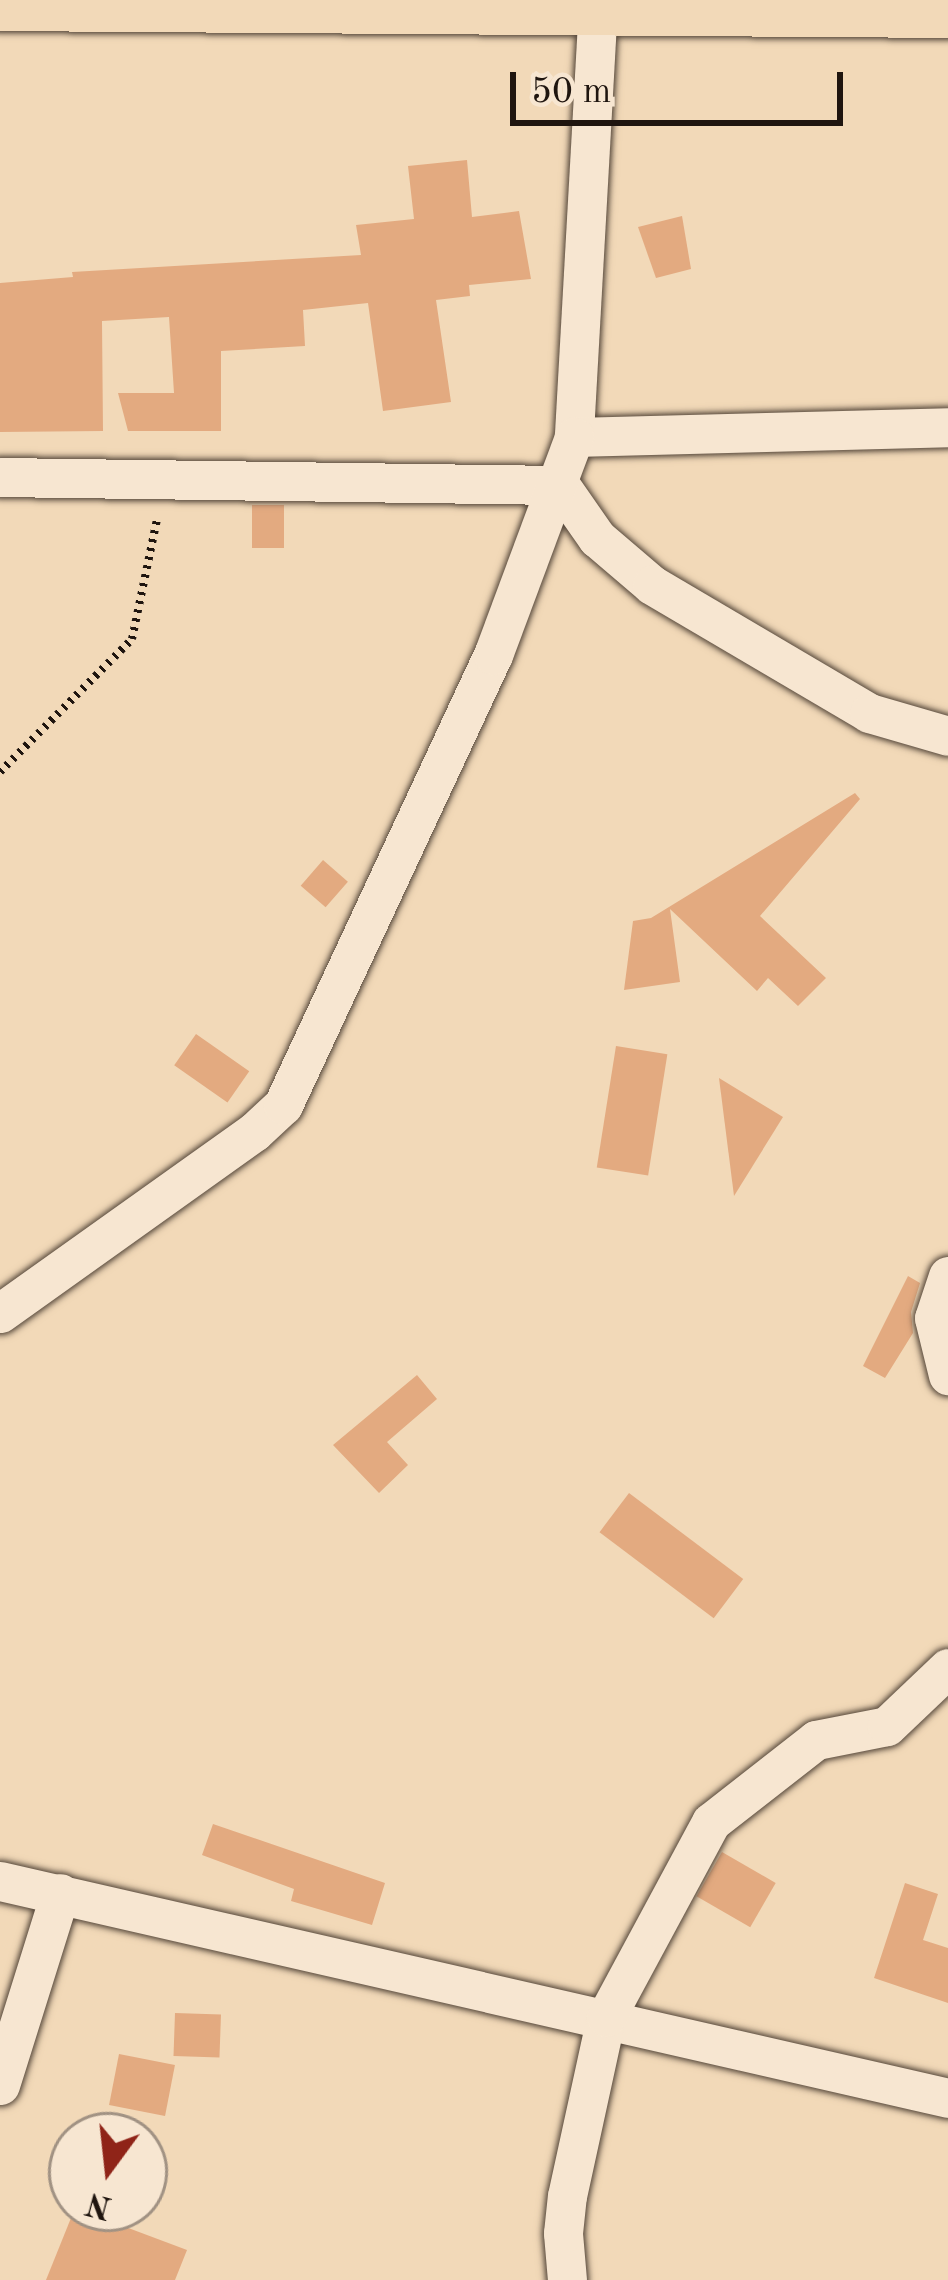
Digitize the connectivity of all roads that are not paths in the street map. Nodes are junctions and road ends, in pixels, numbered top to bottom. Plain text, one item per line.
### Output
1 (0, 1) edge
2 (97, 1) edge
3 (569, 3) edge
4 (912, 5) edge
5 (948, 427) edge
6 (574, 436) junction
7 (0, 477) edge
8 (560, 485) junction
9 (948, 736) edge
10 (948, 1276) edge
11 (0, 1313) edge
12 (948, 1376) edge
13 (948, 1668) edge
14 (0, 1881) edge
15 (60, 1893) junction
16 (606, 2018) junction
17 (0, 2085) edge
18 (948, 2098) edge
19 (567, 2280) edge

1 - 2 main road
2 - 3 main road
3 - 4 main road
3 - 6 street
5 - 6 street
6 - 8 street
7 - 8 street
8 - 9 street
8 - 11 street
10 - 12 street
13 - 16 street
14 - 15 street
15 - 16 street
15 - 17 street
16 - 18 street
16 - 19 street

